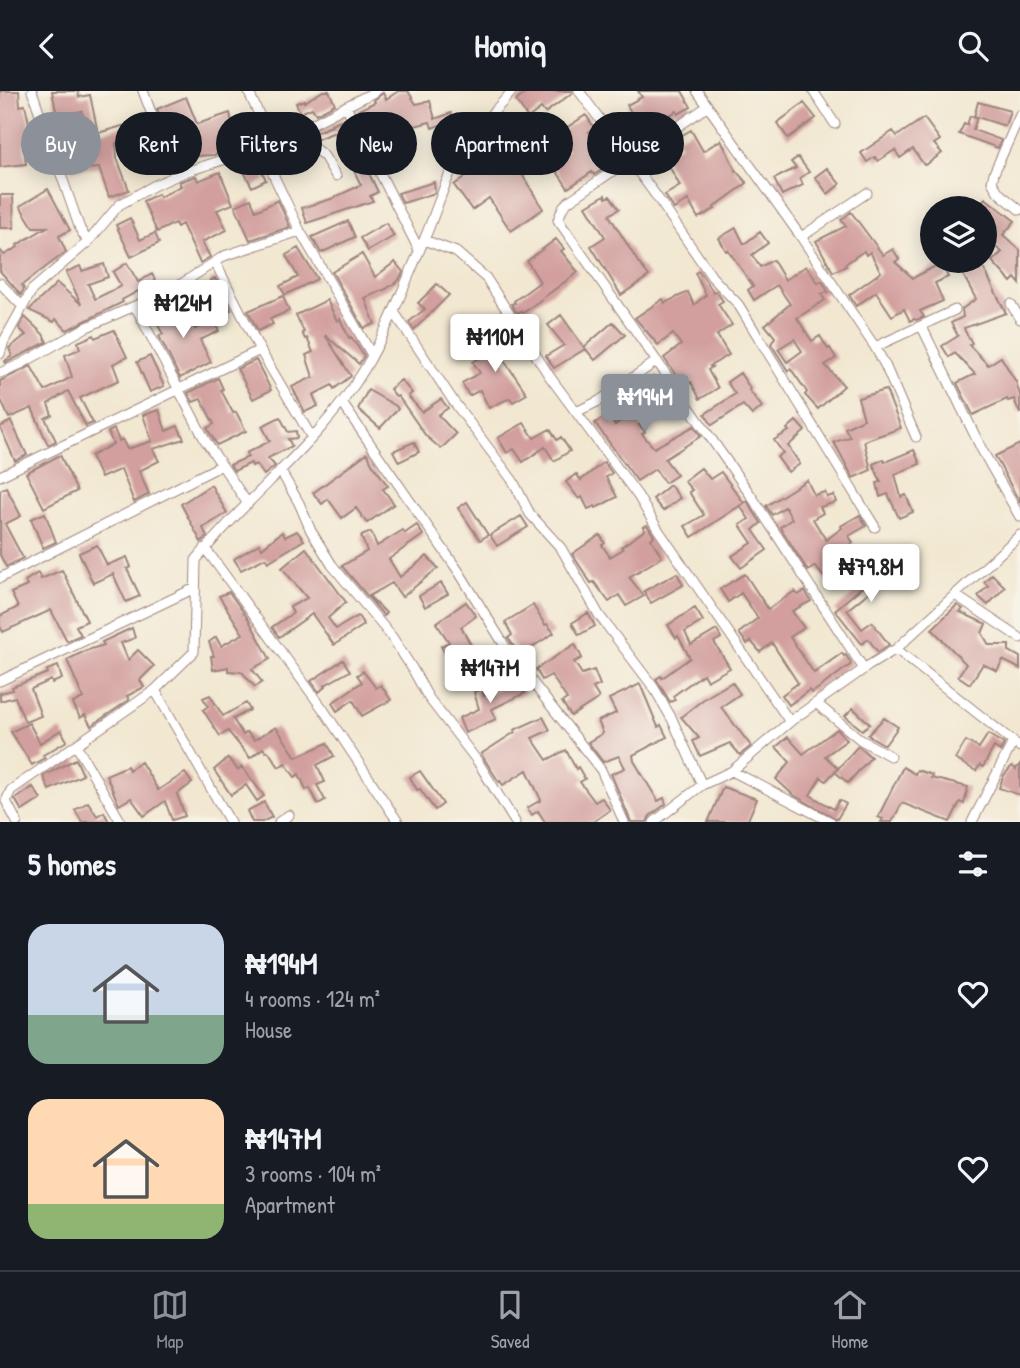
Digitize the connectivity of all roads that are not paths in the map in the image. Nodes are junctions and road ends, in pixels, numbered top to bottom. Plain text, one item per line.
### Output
1 (32, 91) edge
2 (143, 91) edge
3 (248, 91) edge
4 (376, 91) edge
5 (512, 91) edge
6 (579, 91) edge
7 (698, 91) edge
8 (813, 91) edge
9 (356, 95) edge
10 (346, 106) junction
11 (708, 106) junction
12 (258, 112) edge
13 (594, 112) edge
14 (1020, 115) edge
15 (322, 118) edge
16 (684, 122) edge
17 (835, 124) dead end
18 (322, 154) edge
19 (216, 163) edge
20 (273, 175) edge
21 (606, 175) edge
22 (640, 175) edge
23 (175, 176) junction
24 (336, 176) dead end
25 (867, 193) dead end
26 (1020, 210) edge
27 (300, 231) junction
28 (801, 237) junction
29 (424, 240) junction
30 (88, 242) junction
31 (419, 250) junction
32 (215, 263) junction
33 (0, 283) edge
34 (1010, 305) dead end
35 (135, 306) junction
36 (23, 307) junction
37 (955, 310) dead end
38 (394, 312) junction
39 (1020, 320) edge
40 (922, 327) junction
41 (2, 339) edge
42 (875, 347) junction
43 (260, 350) junction
44 (0, 354) edge
45 (372, 355) junction
46 (657, 361) junction
47 (0, 373) edge
48 (179, 389) junction
49 (342, 403) junction
50 (576, 412) junction
51 (916, 437) dead end
52 (312, 438) junction
53 (220, 465) junction
54 (280, 470) junction
55 (0, 476) edge
56 (248, 504) junction
57 (1020, 517) edge
58 (875, 527) dead end
59 (1019, 537) edge
60 (205, 548) junction
61 (0, 578) edge
62 (195, 588) junction
63 (955, 594) junction
64 (1020, 638) edge
65 (897, 649) junction
66 (864, 669) junction
67 (0, 681) edge
68 (155, 690) junction
69 (816, 703) junction
70 (790, 722) junction
71 (1017, 744) edge
72 (76, 745) junction
73 (890, 756) dead end
74 (732, 771) junction
75 (702, 785) junction
76 (289, 815) dead end
77 (17, 822) edge
78 (121, 822) edge
79 (230, 822) edge
80 (279, 822) edge
81 (398, 822) edge
82 (515, 822) edge
83 (624, 822) edge
84 (654, 822) edge
85 (831, 822) edge
86 (972, 822) edge

1 - 30 street
2 - 23 street
3 - 12 street
4 - 9 street
5 - 29 street
6 - 13 street
7 - 11 street
8 - 17 street
9 - 10 street
10 - 15 street
10 - 31 street
11 - 16 street
11 - 28 street
14 - 26 street
18 - 24 street
19 - 23 street
20 - 27 street
21 - 46 street
22 - 58 street
23 - 30 street
25 - 28 street
27 - 32 street
27 - 45 street
28 - 42 street
29 - 31 street
29 - 50 street
30 - 36 street
31 - 38 street
32 - 35 street
32 - 43 street
33 - 36 street
34 - 39 street
35 - 47 street
35 - 48 street
36 - 41 street
37 - 40 street
38 - 45 street
38 - 75 street
40 - 42 street
40 - 57 street
41 - 44 street
42 - 51 street
43 - 48 street
43 - 52 street
45 - 49 street
46 - 50 street
46 - 66 street
48 - 53 street
48 - 55 street
49 - 52 street
49 - 83 street
50 - 70 street
52 - 54 street
53 - 56 street
53 - 61 street
54 - 56 street
54 - 82 street
56 - 60 street
59 - 63 street
60 - 62 street
60 - 81 street
62 - 67 street
62 - 68 street
63 - 64 street
63 - 65 street
65 - 66 street
65 - 71 street
66 - 69 street
68 - 72 street
68 - 79 street
69 - 70 street
69 - 73 street
70 - 74 street
71 - 86 street
72 - 77 street
72 - 78 street
74 - 75 street
74 - 85 street
75 - 84 street
76 - 80 street

